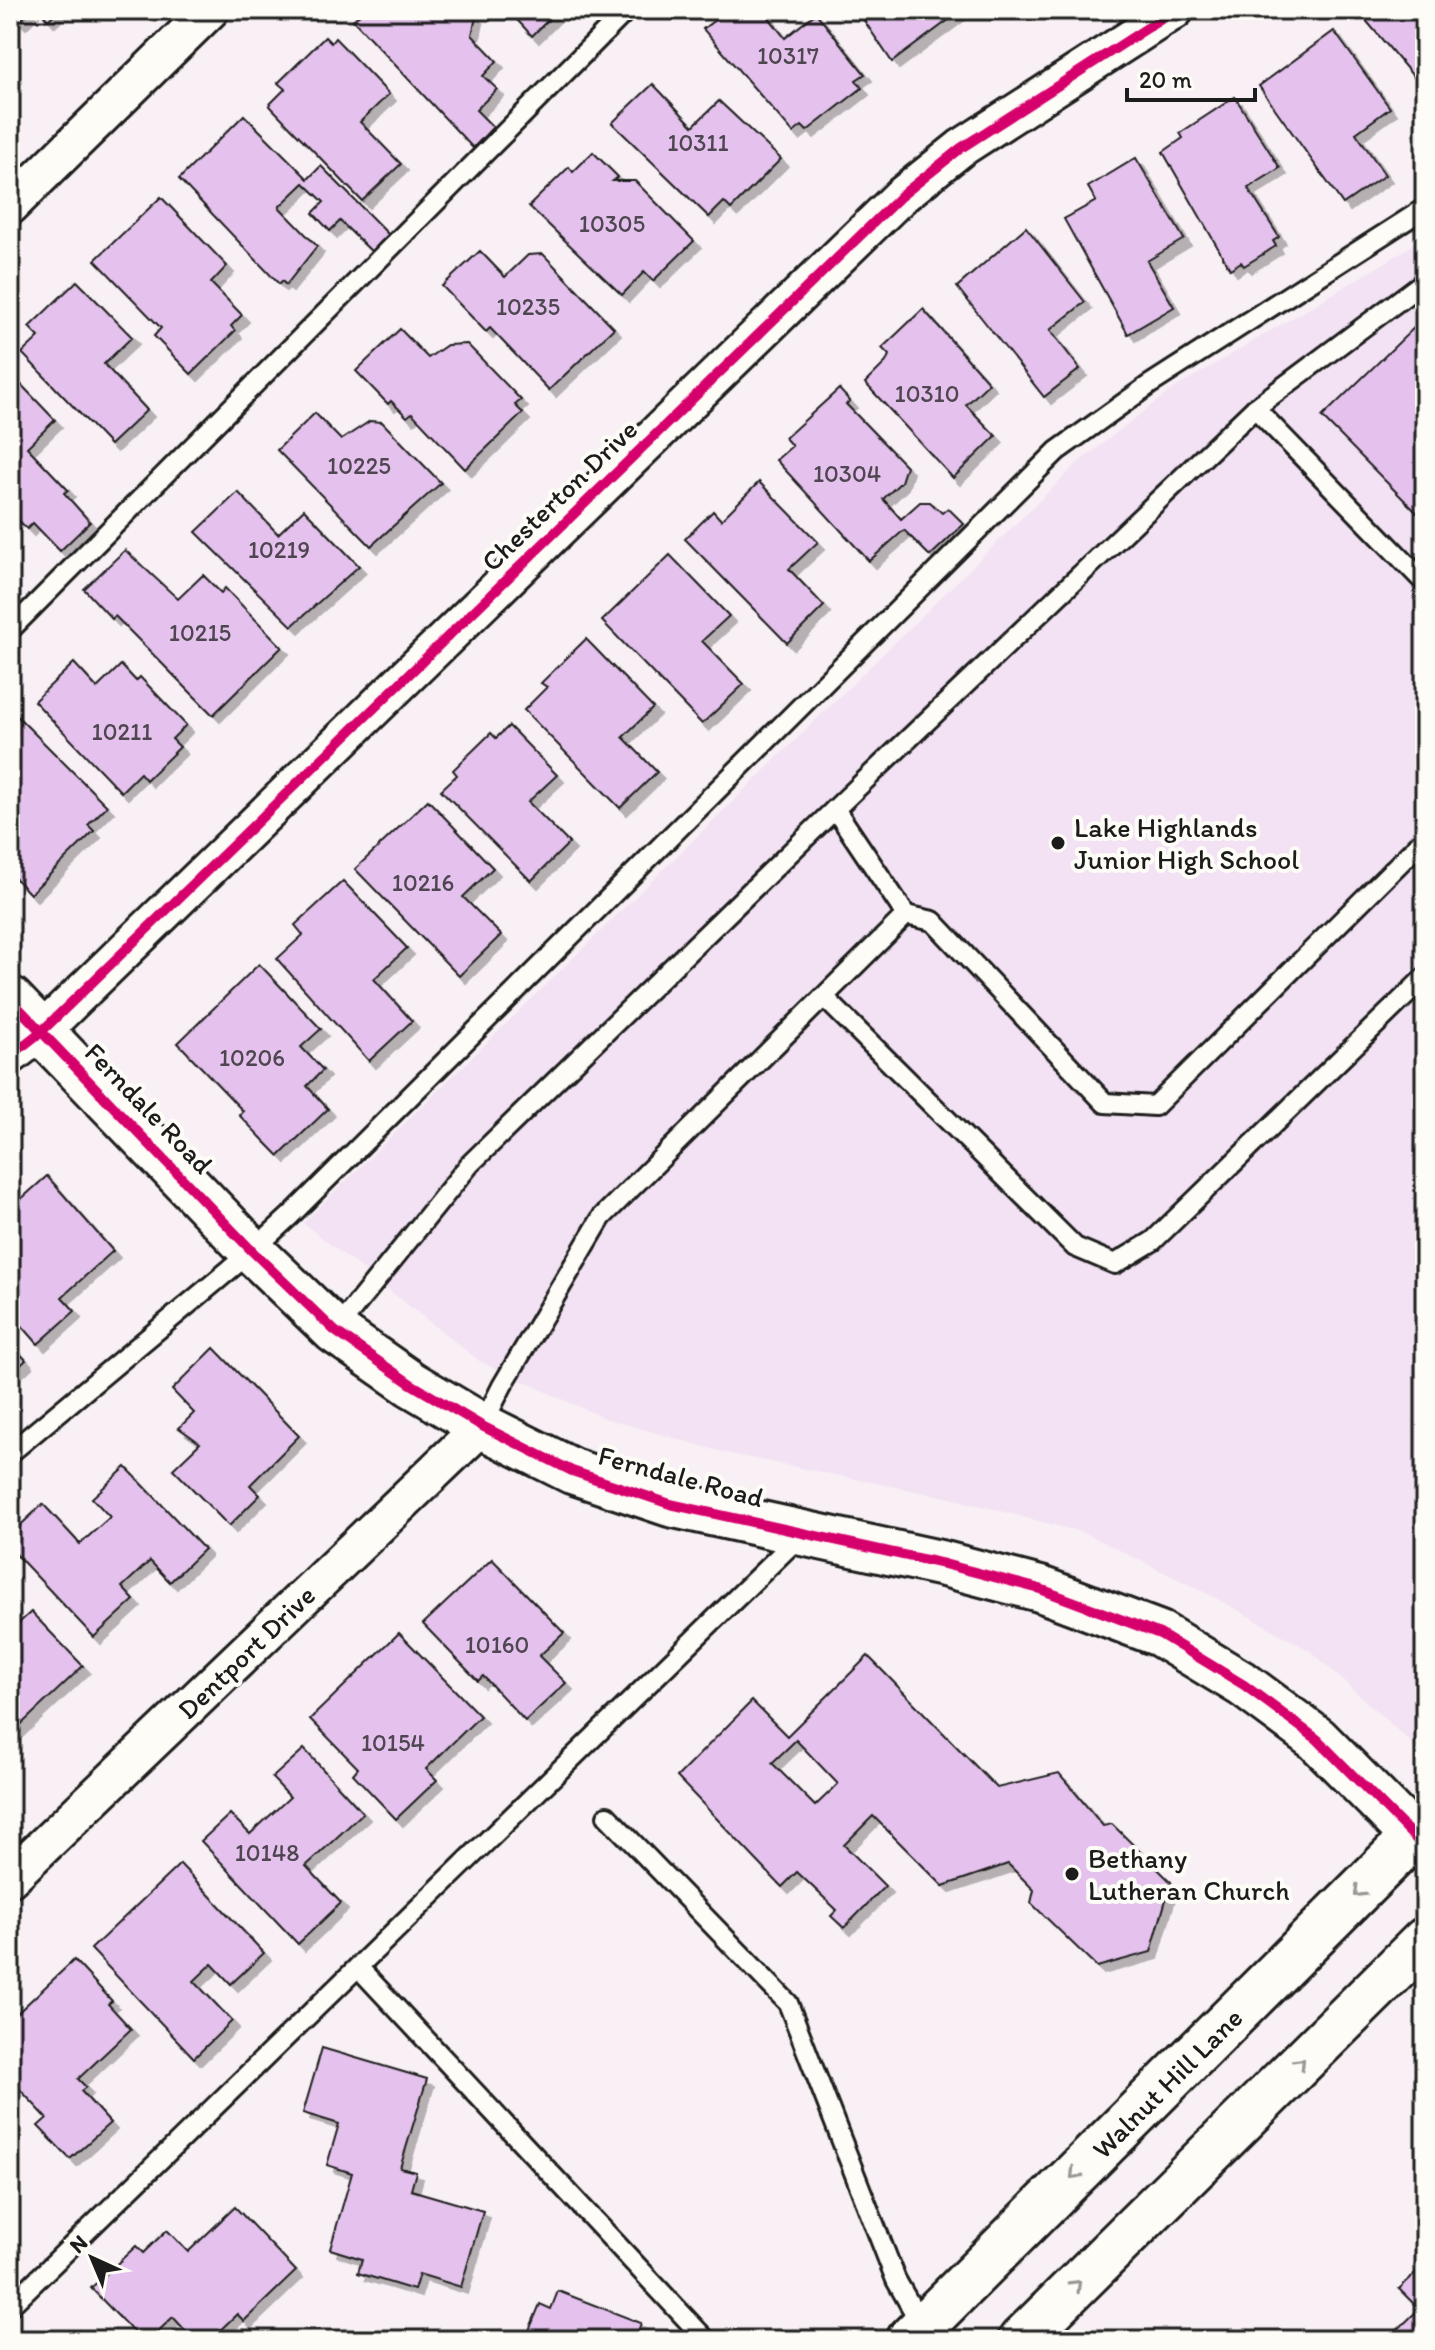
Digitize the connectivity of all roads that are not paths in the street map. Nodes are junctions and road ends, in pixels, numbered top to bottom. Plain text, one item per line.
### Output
1 (210, 10) edge
2 (627, 10) edge
3 (1175, 10) edge
4 (10, 206) edge
5 (1425, 208) edge
6 (1425, 281) edge
7 (1255, 408) junction
8 (1425, 583) edge
9 (10, 630) edge
10 (835, 809) junction
11 (1425, 838) edge
12 (906, 915) junction
13 (1425, 977) edge
14 (825, 998) junction
15 (10, 999) edge
16 (26, 1043) edge
17 (252, 1251) junction
18 (335, 1331) junction
19 (482, 1426) junction
20 (10, 1453) edge
21 (804, 1532) junction
22 (607, 1816) dead end
23 (1421, 1836) edge
24 (10, 1878) edge
25 (1425, 1940) edge
26 (358, 1967) junction
27 (10, 2306) edge
28 (922, 2335) edge
29 (706, 2340) edge
30 (1021, 2340) edge

1 - 4 street
2 - 9 lane
3 - 16 street, Chesterton Drive
5 - 17 lane
6 - 7 lane
7 - 8 lane
7 - 10 lane
10 - 12 lane
10 - 18 lane
11 - 12 lane
12 - 14 lane
13 - 14 lane
14 - 19 lane
15 - 16 street, Ferndale Road
16 - 17 street, Ferndale Road
17 - 18 street, Ferndale Road
17 - 20 lane
18 - 19 street, Ferndale Road
19 - 21 street, Ferndale Road
19 - 24 street, Dentport Drive
21 - 23 street, Ferndale Road
21 - 26 lane
22 - 28 lane
23 -> 28 street, Walnut Hill Lane
30 -> 25 street
26 - 27 lane
26 - 29 lane

